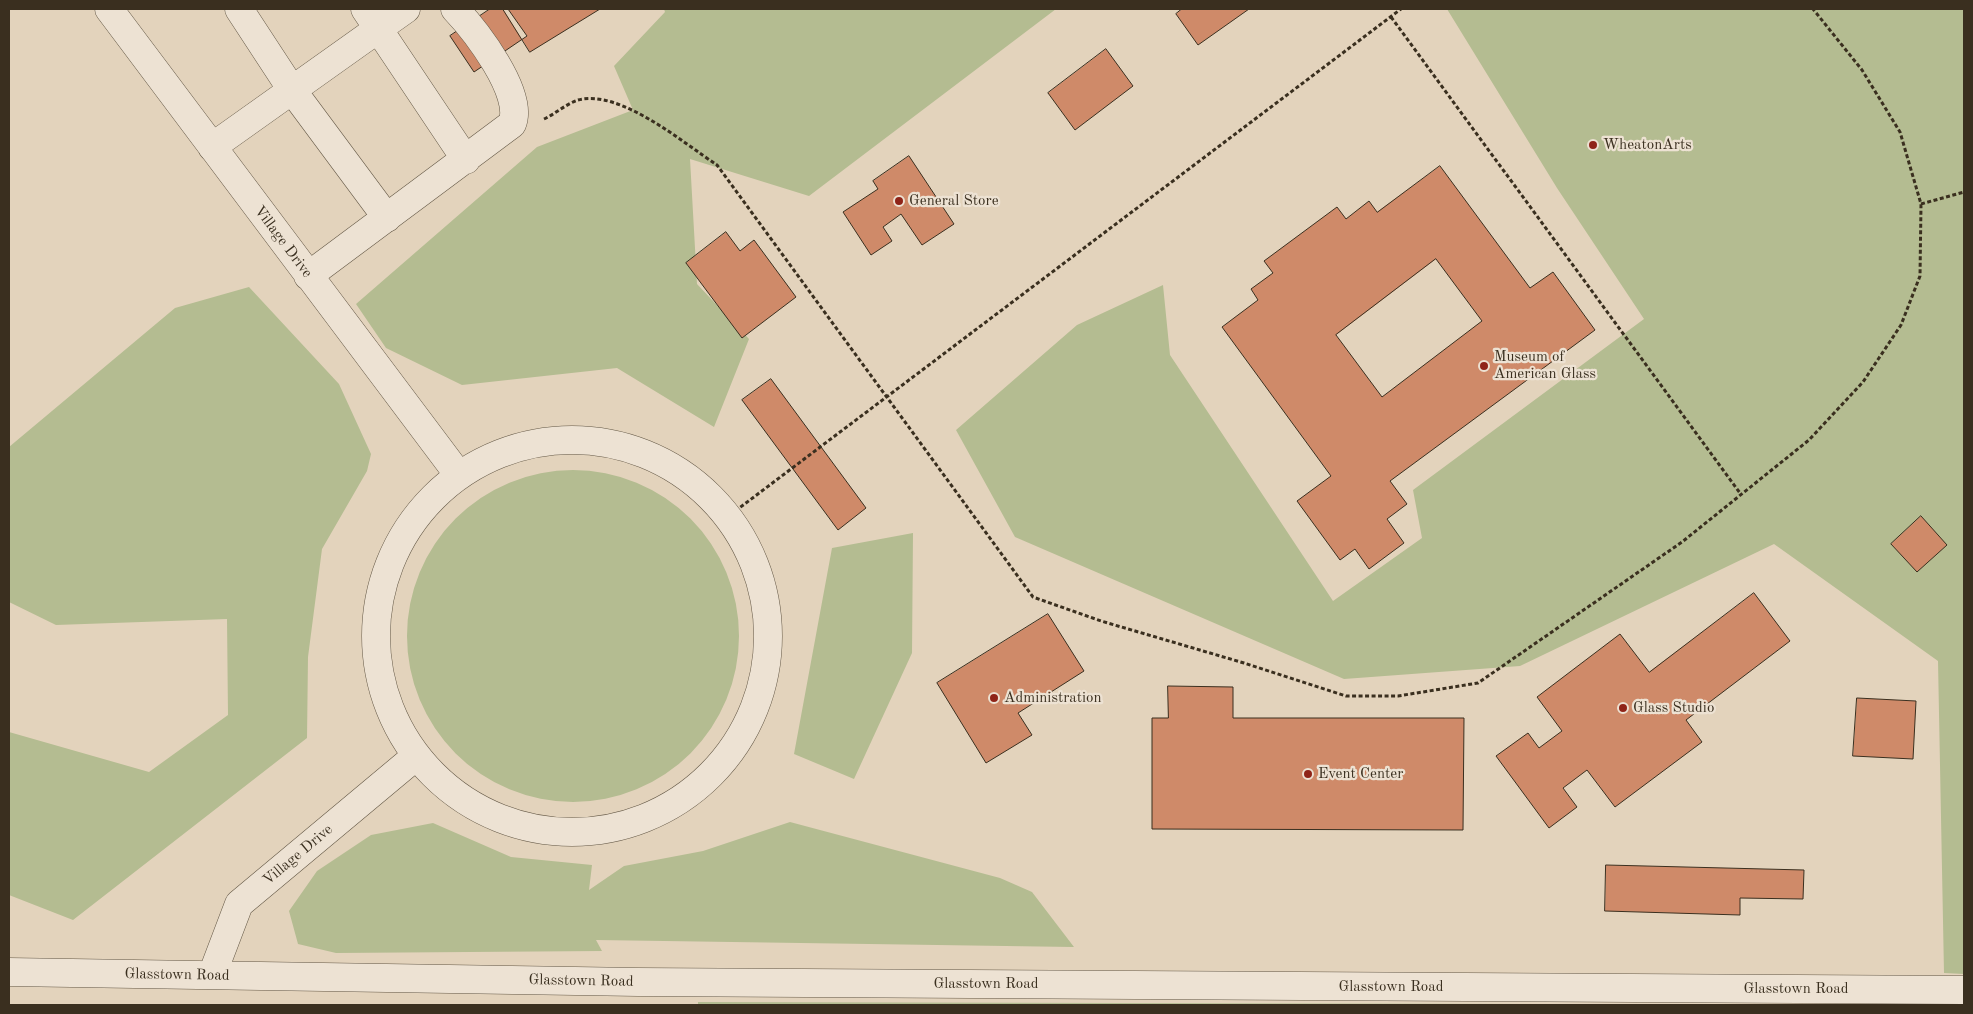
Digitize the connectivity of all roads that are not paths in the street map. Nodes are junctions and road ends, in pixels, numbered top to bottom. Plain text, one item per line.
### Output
1 (109, 9) edge
2 (238, 9) edge
3 (406, 9) edge
4 (455, 9) edge
5 (371, 19) edge
6 (292, 90) junction
7 (212, 147) junction
8 (466, 160) junction
9 (387, 218) junction
10 (308, 276) junction
11 (458, 474) junction
12 (415, 757) junction
13 (9, 972) edge
14 (212, 975) junction
15 (1964, 990) edge

1 - 7 street, Village Drive
2 - 6 street
3 - 5 street
4 - 8 street
5 - 6 street
5 - 8 street
6 - 7 street
6 - 9 street
7 - 10 street, Village Drive
8 - 9 street
9 - 10 street
10 - 11 street, Village Drive
11 - 12 street
11 - 12 street
12 - 14 street, Village Drive
13 - 14 street, Glasstown Road
14 - 15 street, Glasstown Road

